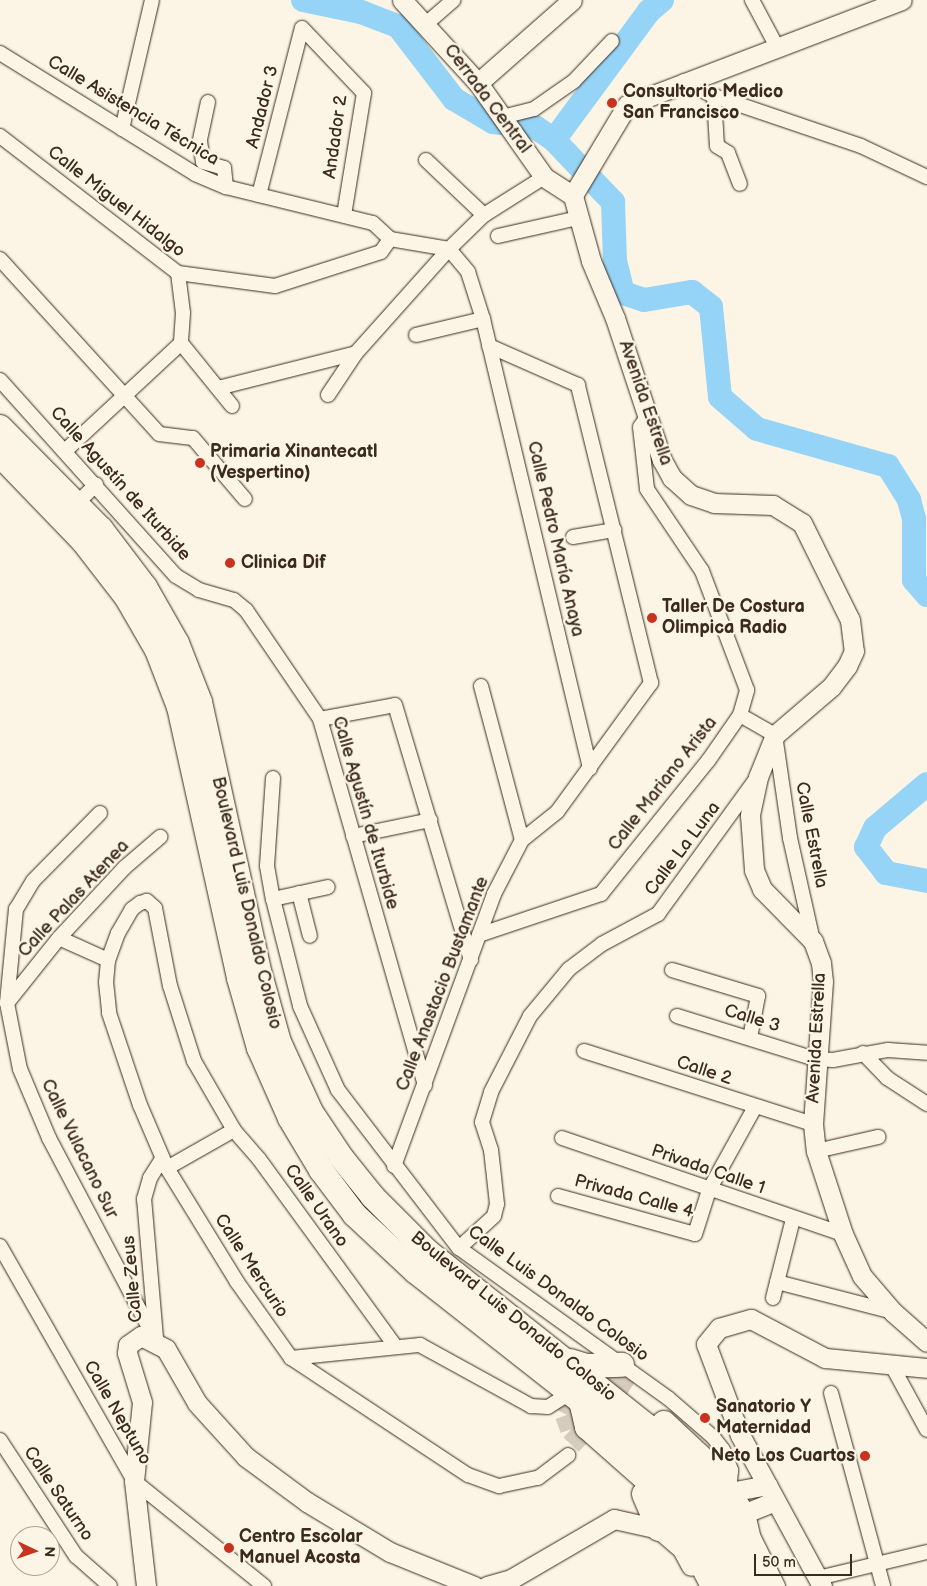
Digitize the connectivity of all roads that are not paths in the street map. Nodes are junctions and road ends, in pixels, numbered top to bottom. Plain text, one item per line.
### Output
1 (152, 0) edge
2 (402, 0) edge
3 (453, 0) edge
4 (572, 0) edge
5 (752, 0) edge
6 (902, 0) edge
7 (427, 23) junction
8 (302, 28) joint
9 (612, 41) dead end
10 (777, 47) junction
11 (0, 53) edge
12 (684, 81) junction
13 (478, 83) junction
14 (714, 96) junction
15 (208, 102) dead end
16 (502, 118) junction
17 (122, 129) junction
18 (0, 136) edge
19 (426, 160) dead end
20 (544, 177) junction
21 (927, 177) edge
22 (740, 184) dead end
23 (226, 187) junction
24 (260, 195) junction
25 (573, 195) junction
26 (344, 215) junction
27 (484, 216) junction
28 (578, 218) junction
29 (498, 236) dead end
30 (390, 239) junction
31 (449, 248) junction
32 (0, 258) edge
33 (178, 274) junction
34 (483, 319) junction
35 (416, 335) dead end
36 (181, 343) junction
37 (490, 346) junction
38 (356, 353) junction
39 (0, 380) edge
40 (218, 388) junction
41 (328, 394) dead end
42 (127, 396) junction
43 (232, 406) dead end
44 (648, 417) junction
45 (0, 428) edge
46 (66, 450) junction
47 (0, 455) edge
48 (96, 485) junction
49 (245, 499) dead end
50 (76, 504) junction
51 (614, 530) junction
52 (573, 537) dead end
53 (481, 686) dead end
54 (740, 715) junction
55 (320, 720) junction
56 (775, 736) junction
57 (590, 768) junction
58 (758, 777) junction
59 (273, 778) dead end
60 (100, 813) dead end
61 (430, 820) junction
62 (353, 836) junction
63 (160, 837) dead end
64 (522, 840) junction
65 (328, 887) dead end
66 (300, 893) junction
67 (273, 899) junction
68 (147, 901) joint
69 (479, 935) junction
70 (310, 936) dead end
71 (59, 938) junction
72 (813, 941) junction
73 (108, 960) junction
74 (471, 960) junction
75 (672, 970) dead end
76 (4, 1008) edge
77 (677, 1016) dead end
78 (750, 1038) junction
79 (584, 1051) dead end
80 (863, 1053) junction
81 (927, 1053) edge
82 (815, 1059) junction
83 (425, 1085) junction
84 (927, 1104) edge
85 (755, 1107) junction
86 (813, 1124) junction
87 (234, 1130) junction
88 (878, 1137) dead end
89 (562, 1138) dead end
90 (816, 1150) junction
91 (165, 1164) junction
92 (394, 1166) junction
93 (709, 1190) junction
94 (558, 1196) dead end
95 (793, 1219) junction
96 (843, 1234) junction
97 (0, 1246) edge
98 (459, 1248) junction
99 (777, 1282) junction
100 (773, 1298) dead end
101 (893, 1312) junction
102 (156, 1341) junction
103 (927, 1342) edge
104 (396, 1347) junction
105 (291, 1358) junction
106 (569, 1361) junction
107 (892, 1364) junction
108 (622, 1365) junction
109 (927, 1368) edge
110 (630, 1391) tunnel mouth
111 (831, 1392) dead end
112 (576, 1397) junction
113 (927, 1429) edge
114 (740, 1435) junction
115 (0, 1440) edge
116 (577, 1449) joint
117 (716, 1457) junction
118 (134, 1481) junction
119 (730, 1492) junction
120 (771, 1493) junction
121 (743, 1514) junction
122 (659, 1528) junction
123 (927, 1552) edge
124 (878, 1565) junction
125 (820, 1582) edge
126 (758, 1584) edge
127 (110, 1586) edge
128 (146, 1586) edge
129 (264, 1586) edge
130 (466, 1586) edge
131 (474, 1586) edge
132 (487, 1586) edge
133 (701, 1586) edge
134 (713, 1586) edge
135 (883, 1586) edge

1 - 17 street
2 - 7 street, Cerrada Central
3 - 7 street
4 - 13 street
5 - 10 street
6 - 10 street
7 - 13 street, Cerrada Central
8 - 24 street, Andador 3
8 - 26 street, Andador 2
9 - 16 street
10 - 12 street
11 - 17 street, Calle Asistencia Técnica
12 - 14 street
12 - 25 street
13 - 16 street, Cerrada Central
14 - 21 street
14 - 22 street
15 - 23 street
16 - 20 street, Cerrada Central
17 - 23 street, Calle Asistencia Técnica
18 - 33 street, Calle Miguel Hidalgo
19 - 27 street
20 - 25 street, Cerrada Central
20 - 27 street
23 - 24 street, Calle Asistencia Técnica
24 - 26 street, Calle Asistencia Técnica
25 - 28 street, Avenida Estrella
26 - 30 street, Calle Asistencia Técnica
27 - 31 street
28 - 29 street
28 - 44 street, Avenida Estrella
30 - 31 street
30 - 33 street
31 - 34 street, Calle Pedro María Anaya
31 - 38 street
32 - 42 street
33 - 36 street, Calle Miguel Hidalgo
34 - 35 street
34 - 37 street, Calle Pedro María Anaya
36 - 40 street
36 - 42 street
37 - 51 street
37 - 57 street, Calle Pedro María Anaya
38 - 40 street
38 - 41 street
39 - 46 street, Calle Agustín de Iturbide
40 - 43 street
42 - 46 street
42 - 49 street
44 - 54 street, Calle Mariano Arista
44 - 56 street, Avenida Estrella
45 - 50 highway, Boulevard Luis Donaldo Colosio
46 - 48 street, Calle Agustín de Iturbide
47 - 112 highway, Boulevard Luis Donaldo Colosio
48 - 50 street
48 - 55 street, Calle Agustín de Iturbide
50 - 106 highway, Boulevard Luis Donaldo Colosio
51 - 52 street
51 - 57 street, Calle Anastacio Bustamante
53 - 64 street
54 - 56 street
54 - 69 street, Calle Mariano Arista
55 - 61 street
55 - 62 street, Calle Agustín de Iturbide
56 - 58 street, Avenida Estrella
56 - 72 street, Calle Estrella
57 - 64 street, Calle Anastacio Bustamante
58 - 72 street, Avenida Estrella
58 - 98 street, Calle La Luna
59 - 67 street, Calle Luis Donaldo Colosio
60 - 76 street, Calle Vulacano Sur
61 - 62 street
61 - 74 street
62 - 83 street, Calle Agustín de Iturbide
63 - 71 street, Calle Palas Atenea
64 - 69 street, Calle Anastacio Bustamante
65 - 66 street
66 - 67 street
66 - 70 street
67 - 92 street, Calle Luis Donaldo Colosio
68 - 73 street, Calle Mercurio
68 - 87 street, Calle Urano
69 - 74 street, Calle Anastacio Bustamante
71 - 73 street
71 - 76 street, Calle Palas Atenea
72 - 82 street, Avenida Estrella
73 - 91 street, Calle Mercurio
74 - 83 street, Calle Anastacio Bustamante
75 - 78 street
76 - 102 street, Calle Vulacano Sur
77 - 78 street, Calle 3
78 - 82 street, Calle 3
79 - 85 street, Calle 2
80 - 81 street, Calle 3
80 - 82 street, Calle 3
80 - 84 street
82 - 86 street, Avenida Estrella
83 - 92 street, Calle Anastacio Bustamante
85 - 86 street, Calle 2
85 - 93 street
86 - 90 street, Avenida Estrella
87 - 91 street
87 - 104 street, Calle Urano
88 - 90 street
89 - 93 street, Privada Calle 1
90 - 96 street, Avenida Estrella
91 - 102 street, Calle Zeus
91 - 105 street, Calle Mercurio
92 - 98 street, Calle Luis Donaldo Colosio
93 - 94 street, Privada Calle 4
93 - 95 street, Privada Calle 1
95 - 96 street, Privada Calle 1
95 - 99 street
96 - 101 street, Avenida Estrella
97 - 118 street, Calle Neptuno
98 - 108 street, Calle Luis Donaldo Colosio
99 - 100 street
99 - 101 street
101 - 103 street, Avenida Estrella
102 - 118 street
102 - 130 street
104 - 105 street
104 - 112 street
105 - 116 street, Calle Mercurio
106 - 108 highway
106 - 126 highway, Boulevard Luis Donaldo Colosio
107 - 109 street
107 - 113 street
107 - 114 street
108 - 117 street, Calle Luis Donaldo Colosio
110 - 117 highway
111 - 124 street
112 - 126 highway, Boulevard Luis Donaldo Colosio
112 - 134 highway
114 - 117 street
114 - 120 street
115 - 127 street, Calle Saturno
116 - 122 highway
117 - 119 highway
118 - 128 street
118 - 129 street, Calle Neptuno
119 - 120 street
119 - 121 highway
120 - 121 street
120 - 125 street
121 - 126 highway
122 - 132 street
122 - 133 street
123 - 124 street
124 - 125 street
124 - 135 street
130 - 131 street

